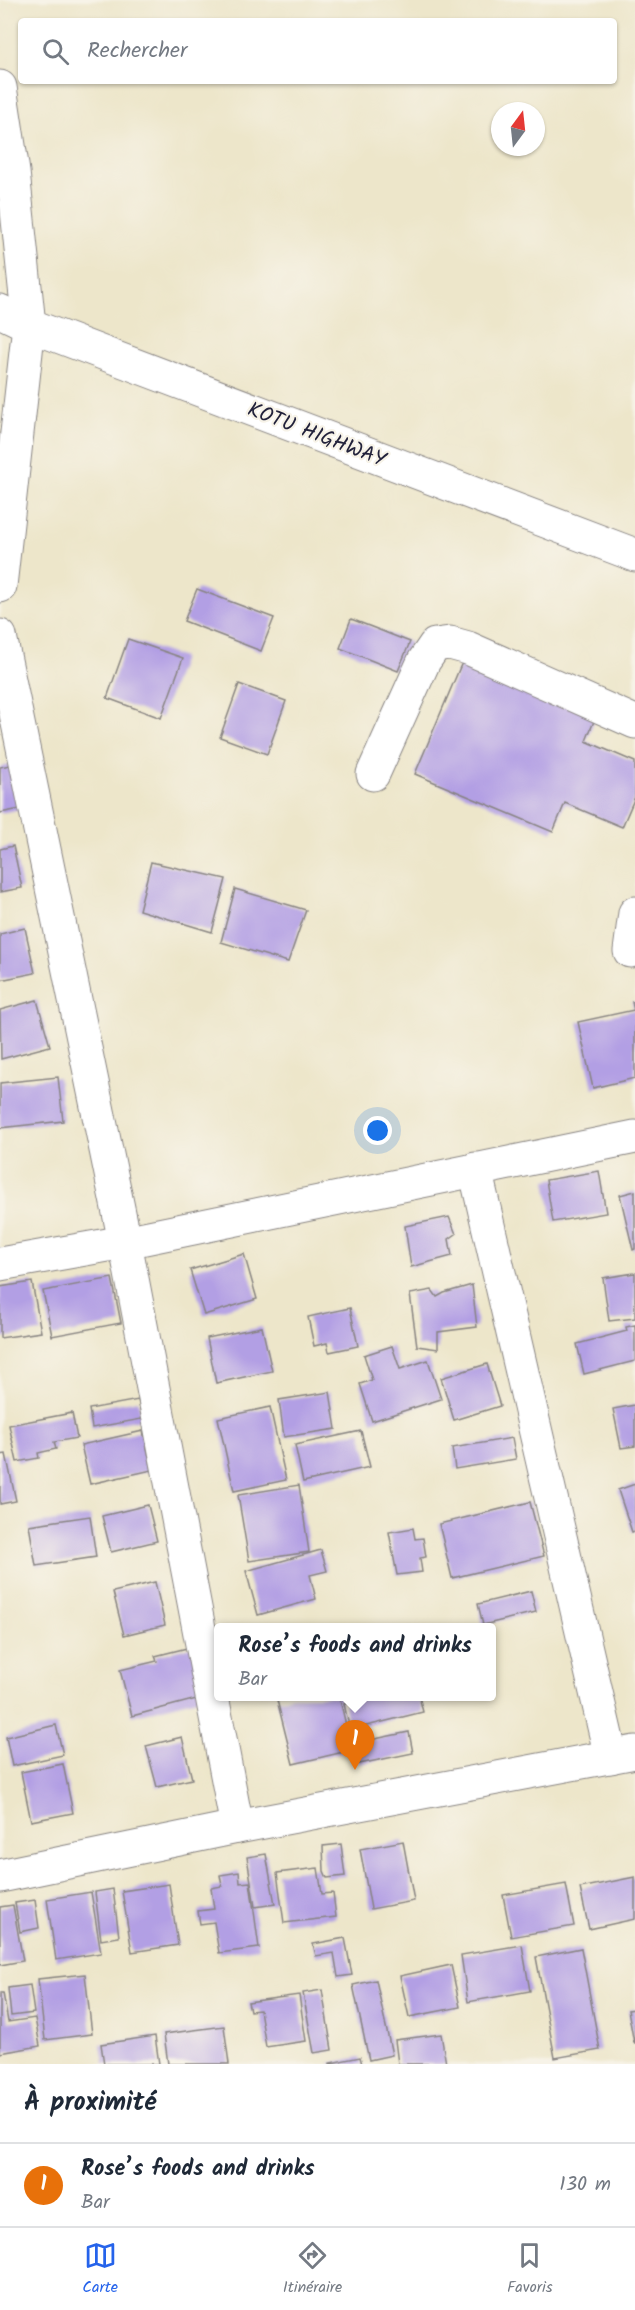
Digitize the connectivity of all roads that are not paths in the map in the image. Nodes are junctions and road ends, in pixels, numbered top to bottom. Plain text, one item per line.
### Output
1 (0, 87) edge
2 (0, 311) edge
3 (29, 325) junction
4 (635, 555) edge
5 (0, 586) edge
6 (0, 636) edge
7 (635, 722) edge
8 (373, 774) dead end
9 (635, 913) edge
10 (630, 951) dead end
11 (635, 1137) edge
12 (475, 1169) junction
13 (125, 1242) junction
14 (0, 1264) edge
15 (623, 1755) edge
16 (237, 1827) junction
17 (0, 1876) edge

1 - 3 street
2 - 3 street, KOTU HIGHWAY
3 - 4 street, KOTU HIGHWAY
3 - 5 street
6 - 13 street
7 - 8 street
9 - 10 street
11 - 12 street
12 - 13 street
12 - 15 street
13 - 14 street
13 - 16 street
15 - 16 street
16 - 17 street

